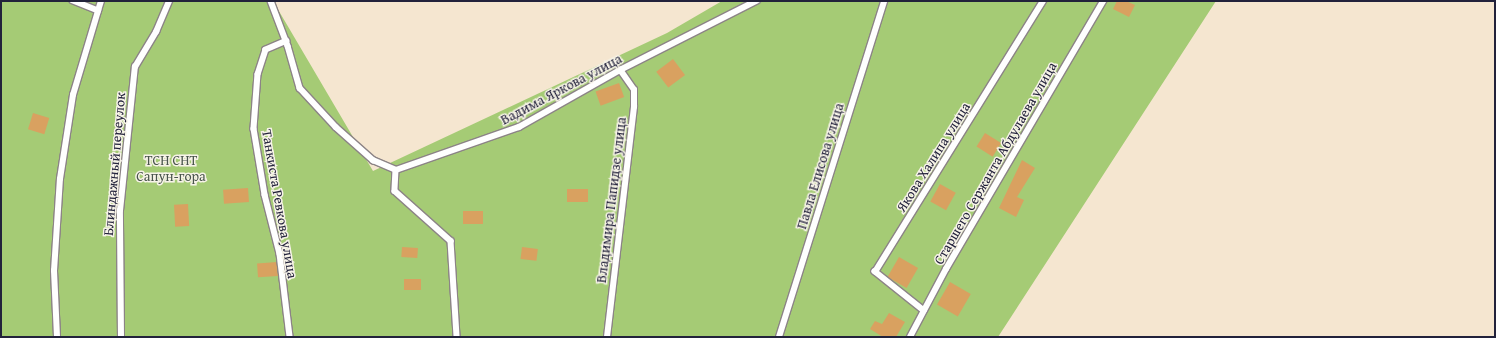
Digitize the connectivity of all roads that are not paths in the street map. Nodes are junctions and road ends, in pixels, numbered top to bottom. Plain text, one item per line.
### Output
1 (73, 1) edge
2 (101, 1) edge
3 (169, 1) edge
4 (271, 1) edge
5 (756, 1) edge
6 (884, 1) edge
7 (1043, 1) edge
8 (1103, 1) edge
9 (98, 11) junction
10 (286, 41) junction
11 (620, 70) junction
12 (396, 170) junction
13 (924, 311) junction
14 (57, 337) edge
15 (121, 337) edge
16 (290, 337) edge
17 (457, 337) edge
18 (607, 337) edge
19 (778, 337) edge
20 (910, 337) edge

1 - 9 lane
2 - 9 lane
3 - 15 lane, Блиндажный переулок
4 - 10 lane
5 - 11 lane, Вадима Яркова улица
6 - 19 lane, Павла Елисова улица
7 - 13 lane, Якова Халипа улица
8 - 13 lane, Старшего Сержанта Абдулаева улица
9 - 14 lane
10 - 12 lane
10 - 16 lane, Танкиста Ревкова улица
11 - 12 lane, Вадима Яркова улица
11 - 18 lane, Владимира Папидзе улица
12 - 17 lane
13 - 20 lane, Старшего Сержанта Абдулаева улица

